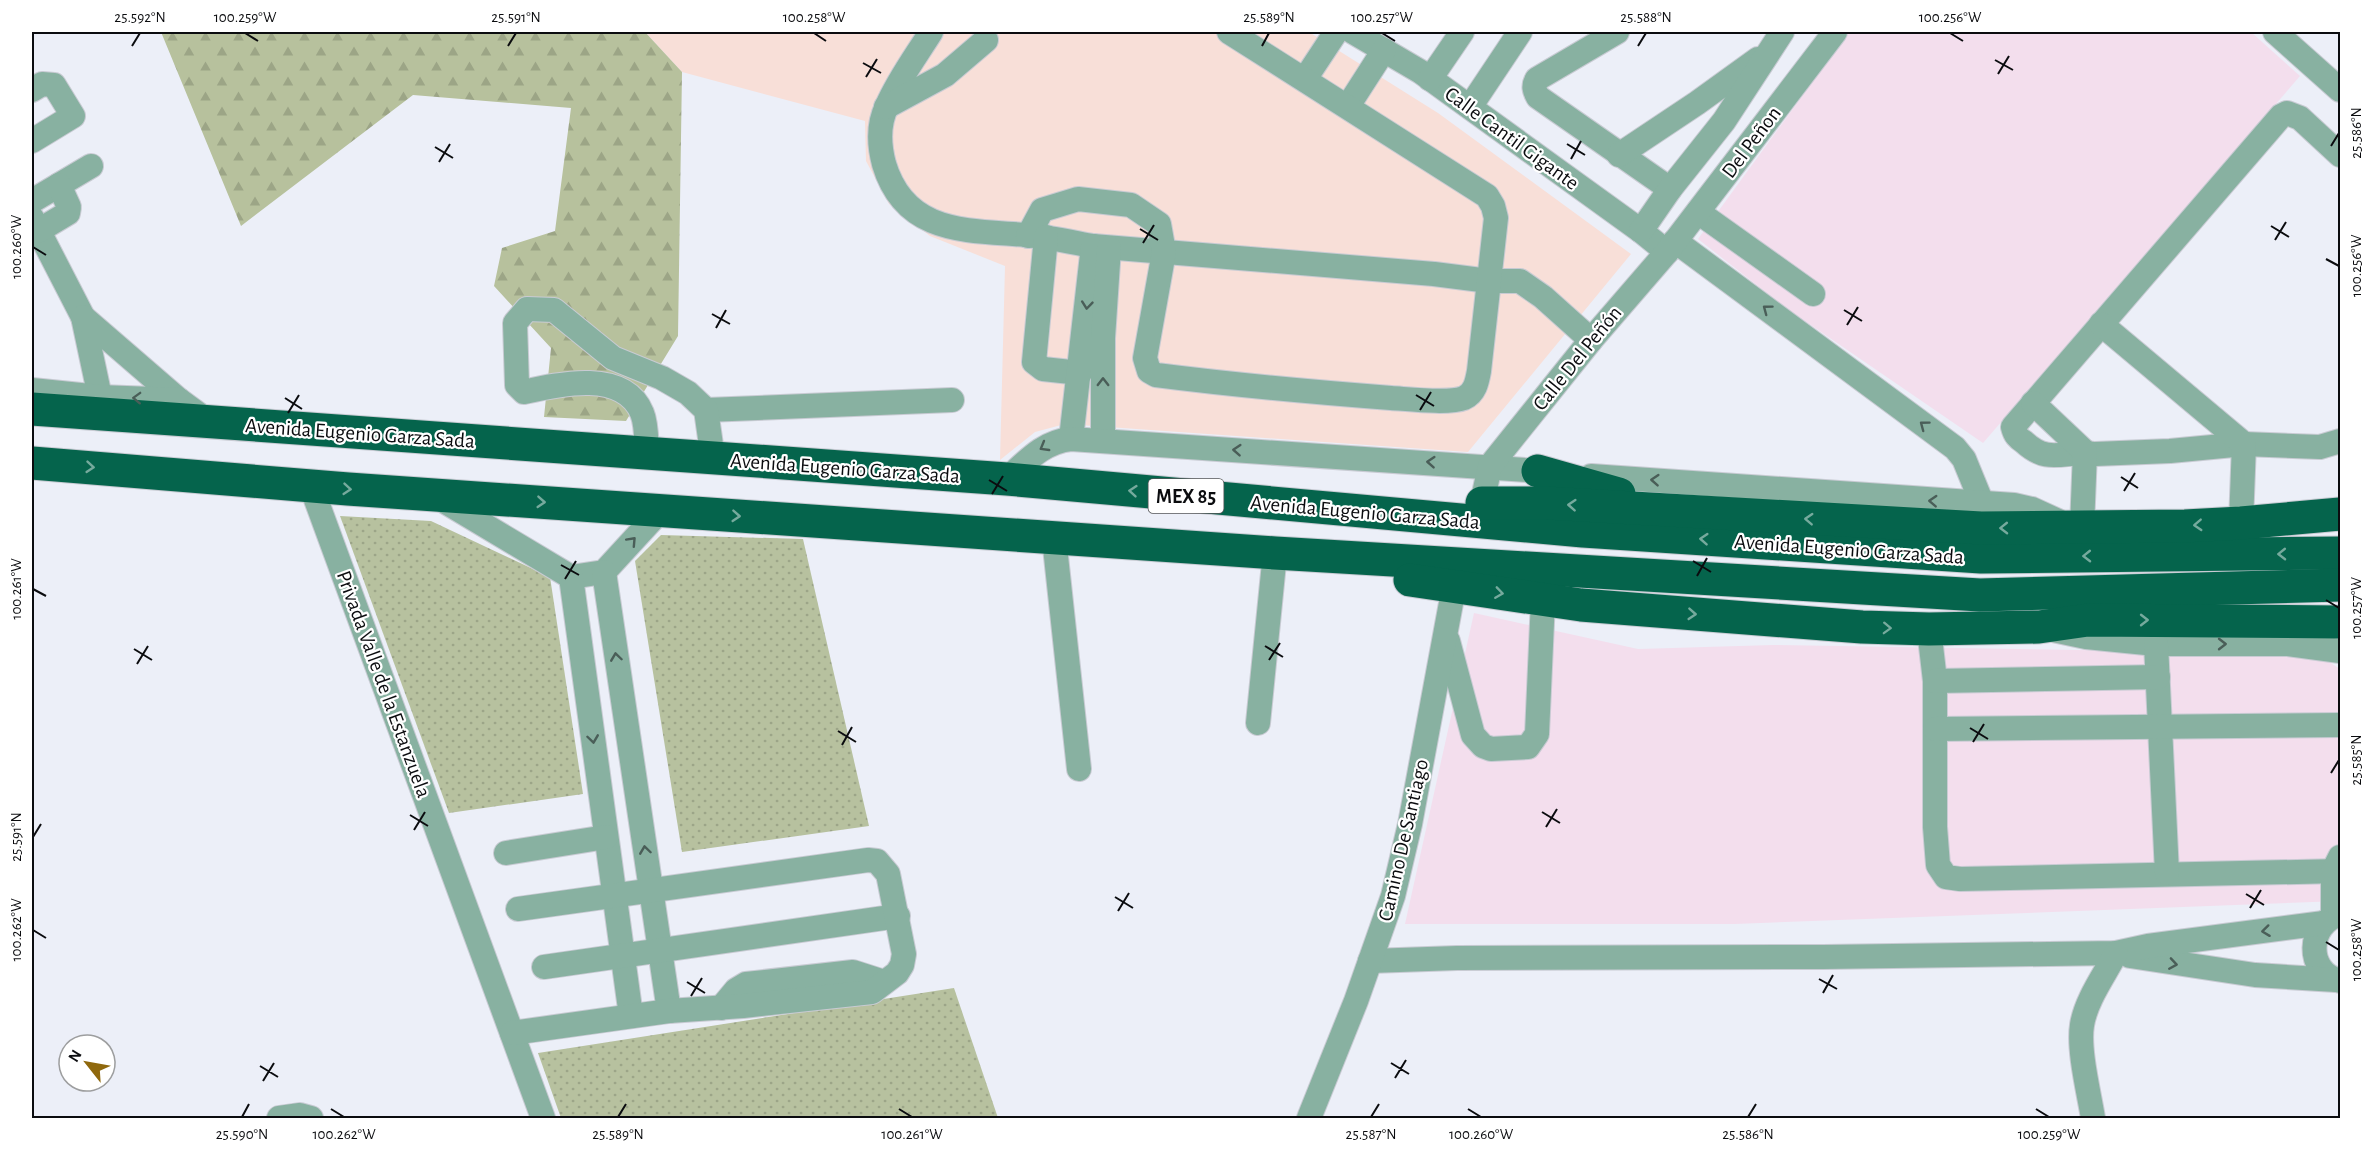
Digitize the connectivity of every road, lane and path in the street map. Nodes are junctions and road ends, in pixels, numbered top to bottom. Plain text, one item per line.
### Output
1 (931, 32) edge
2 (1229, 32) edge
3 (1336, 32) edge
4 (1353, 32) edge
5 (1462, 32) edge
6 (1520, 32) edge
7 (1617, 32) edge
8 (1835, 32) edge
9 (2275, 32) edge
10 (986, 40) dead end
11 (1775, 41) edge
12 (1384, 50) junction
13 (1305, 79) junction
14 (1430, 79) junction
15 (32, 90) edge
16 (2340, 90) edge
17 (1697, 103) junction
18 (1347, 106) junction
19 (886, 107) junction
20 (1470, 107) junction
21 (1724, 121) junction
22 (32, 141) edge
23 (1619, 155) junction
24 (2340, 155) edge
25 (91, 166) dead end
26 (59, 185) junction
27 (1670, 189) junction
28 (32, 201) edge
29 (1698, 212) junction
30 (35, 224) edge
31 (1641, 231) junction
32 (1037, 236) junction
33 (1101, 247) junction
34 (1671, 247) junction
35 (1164, 252) junction
36 (1489, 281) junction
37 (1813, 294) dead end
38 (82, 316) junction
39 (2101, 324) junction
40 (1591, 340) junction
41 (1080, 373) junction
42 (651, 374) junction
43 (32, 390) edge
44 (100, 397) junction
45 (634, 399) junction
46 (179, 400) junction
47 (952, 400) dead end
48 (2033, 403) junction
49 (32, 409) edge
50 (706, 410) junction
51 (209, 422) junction
52 (1071, 439) junction
53 (1103, 441) junction
54 (2340, 441) edge
55 (2244, 444) junction
56 (2085, 452) junction
57 (647, 454) junction
58 (713, 459) junction
59 (32, 463) edge
60 (1490, 466) junction
61 (1538, 471) junction
62 (1007, 479) junction
63 (311, 486) junction
64 (435, 495) junction
65 (1482, 503) junction
66 (1982, 503) junction
67 (661, 510) junction
68 (1684, 512) junction
69 (1388, 514) junction
70 (2340, 514) edge
71 (2241, 523) junction
72 (2077, 527) junction
73 (1054, 538) junction
74 (1275, 553) junction
75 (2340, 553) edge
76 (1341, 557) junction
77 (604, 572) junction
78 (571, 577) junction
79 (2340, 585) edge
80 (1454, 587) junction
81 (1543, 600) junction
82 (2340, 622) edge
83 (2039, 627) junction
84 (1929, 629) junction
85 (1446, 636) junction
86 (2156, 644) junction
87 (2340, 651) edge
88 (2158, 677) junction
89 (1935, 681) junction
90 (1258, 723) dead end
91 (2161, 725) junction
92 (2340, 725) edge
93 (1935, 729) junction
94 (1079, 769) dead end
95 (606, 837) junction
96 (506, 853) dead end
97 (2338, 866) edge
98 (2167, 873) junction
99 (651, 890) junction
100 (614, 896) junction
101 (518, 909) dead end
102 (898, 916) junction
103 (2332, 918) edge
104 (659, 950) junction
105 (2116, 953) junction
106 (622, 956) junction
107 (1370, 961) junction
108 (544, 967) dead end
109 (2338, 980) edge
110 (669, 1011) junction
111 (631, 1016) junction
112 (512, 1033) junction
113 (279, 1119) edge
114 (311, 1119) edge
115 (543, 1119) edge
116 (1309, 1119) edge
117 (2093, 1119) edge

1 - 19 street
2 - 13 street
3 - 13 street
4 - 12 street, Calle Cantil Gigante
5 - 14 street
6 - 20 street
7 - 23 street
8 - 29 street, Del Peñon
9 - 16 street
10 - 19 street
11 - 17 street
11 - 21 street
12 - 14 street, Calle Cantil Gigante
12 - 18 street
13 - 18 street
14 - 20 street, Calle Cantil Gigante
15 - 22 street
17 - 21 street
17 - 23 street
18 - 36 street
19 - 32 street
20 - 31 street, Calle Cantil Gigante
21 - 27 street
23 - 27 street
24 - 39 street
25 - 26 street
26 - 28 street
26 - 30 street
27 - 31 street
29 - 34 street, Del Peñon
29 - 37 street
30 - 38 street
31 - 34 street, Calle Cantil Gigante
32 - 33 street
32 - 35 street
32 - 41 street
33 - 35 street
33 -> 41 street
53 -> 33 street
34 - 40 street, Calle Del Peñón
66 -> 34 street, Calle Cantil Gigante
35 - 36 street
35 - 36 street
36 - 40 street
38 - 44 street
38 - 46 street
39 - 48 street
39 - 55 street
40 - 60 street, Calle Del Peñón
41 - 52 street
42 - 45 street
42 - 45 street
42 - 50 street
43 - 44 street
46 -> 44 street
45 - 57 street
46 - 51 street
47 - 50 street
48 - 56 street
48 - 56 street
49 - 51 highway, Avenida Eugenio Garza Sada / MEX 85
50 - 58 street
51 - 57 highway, Avenida Eugenio Garza Sada / MEX 85
52 - 53 street
52 -> 62 street
60 -> 53 street
54 - 55 street
55 - 56 street
55 - 71 street
56 - 72 street
57 - 58 highway, Avenida Eugenio Garza Sada / MEX 85
58 - 62 highway, Avenida Eugenio Garza Sada / MEX 85
59 -> 63 highway, Avenida Eugenio Garza Sada / MEX 85
60 - 61 street
60 - 65 street
66 -> 61 street
61 - 68 highway
69 -> 62 highway, Avenida Eugenio Garza Sada / MEX 85
63 -> 64 highway, Avenida Eugenio Garza Sada / MEX 85
63 - 112 street, Privada Valle de la Estanzuela
64 -> 67 highway, Avenida Eugenio Garza Sada / MEX 85
64 - 78 street
68 -> 65 highway
65 - 69 highway
66 - 72 street
67 -> 73 highway, Avenida Eugenio Garza Sada / MEX 85
77 -> 67 street
72 -> 68 highway
75 -> 69 highway, Avenida Eugenio Garza Sada / MEX 85
70 - 71 highway
71 -> 72 highway
73 - 74 highway, Avenida Eugenio Garza Sada / MEX 85
73 - 94 street
74 - 76 highway, Avenida Eugenio Garza Sada / MEX 85
74 - 90 street
76 - 79 highway, Avenida Eugenio Garza Sada / MEX 85
76 - 80 highway
77 - 78 street
99 -> 77 street
78 -> 95 street
80 -> 81 highway
80 - 85 street, Camino De Santiago
81 -> 84 highway
81 - 85 street
83 -> 82 highway
83 - 84 highway
83 - 86 street
84 - 89 street
85 - 107 street, Camino De Santiago
86 -> 87 street
86 - 88 street
88 - 89 street
88 - 91 street
89 - 93 street
91 - 92 street
91 - 93 street
91 - 98 street
93 - 98 street
95 - 96 street
95 - 100 street
97 - 98 street
97 - 103 street
99 - 100 street
99 - 102 street
99 - 104 street
100 - 101 street
100 - 106 street
102 - 104 street
102 - 110 street
103 -> 105 street
103 - 109 street
104 - 106 street
104 - 110 street
105 - 107 street
105 -> 109 street
105 - 117 street
106 - 108 street
106 - 111 street
107 - 116 street, Camino De Santiago
110 - 111 street
111 - 112 street
112 - 115 street, Privada Valle de la Estanzuela
113 - 114 street

